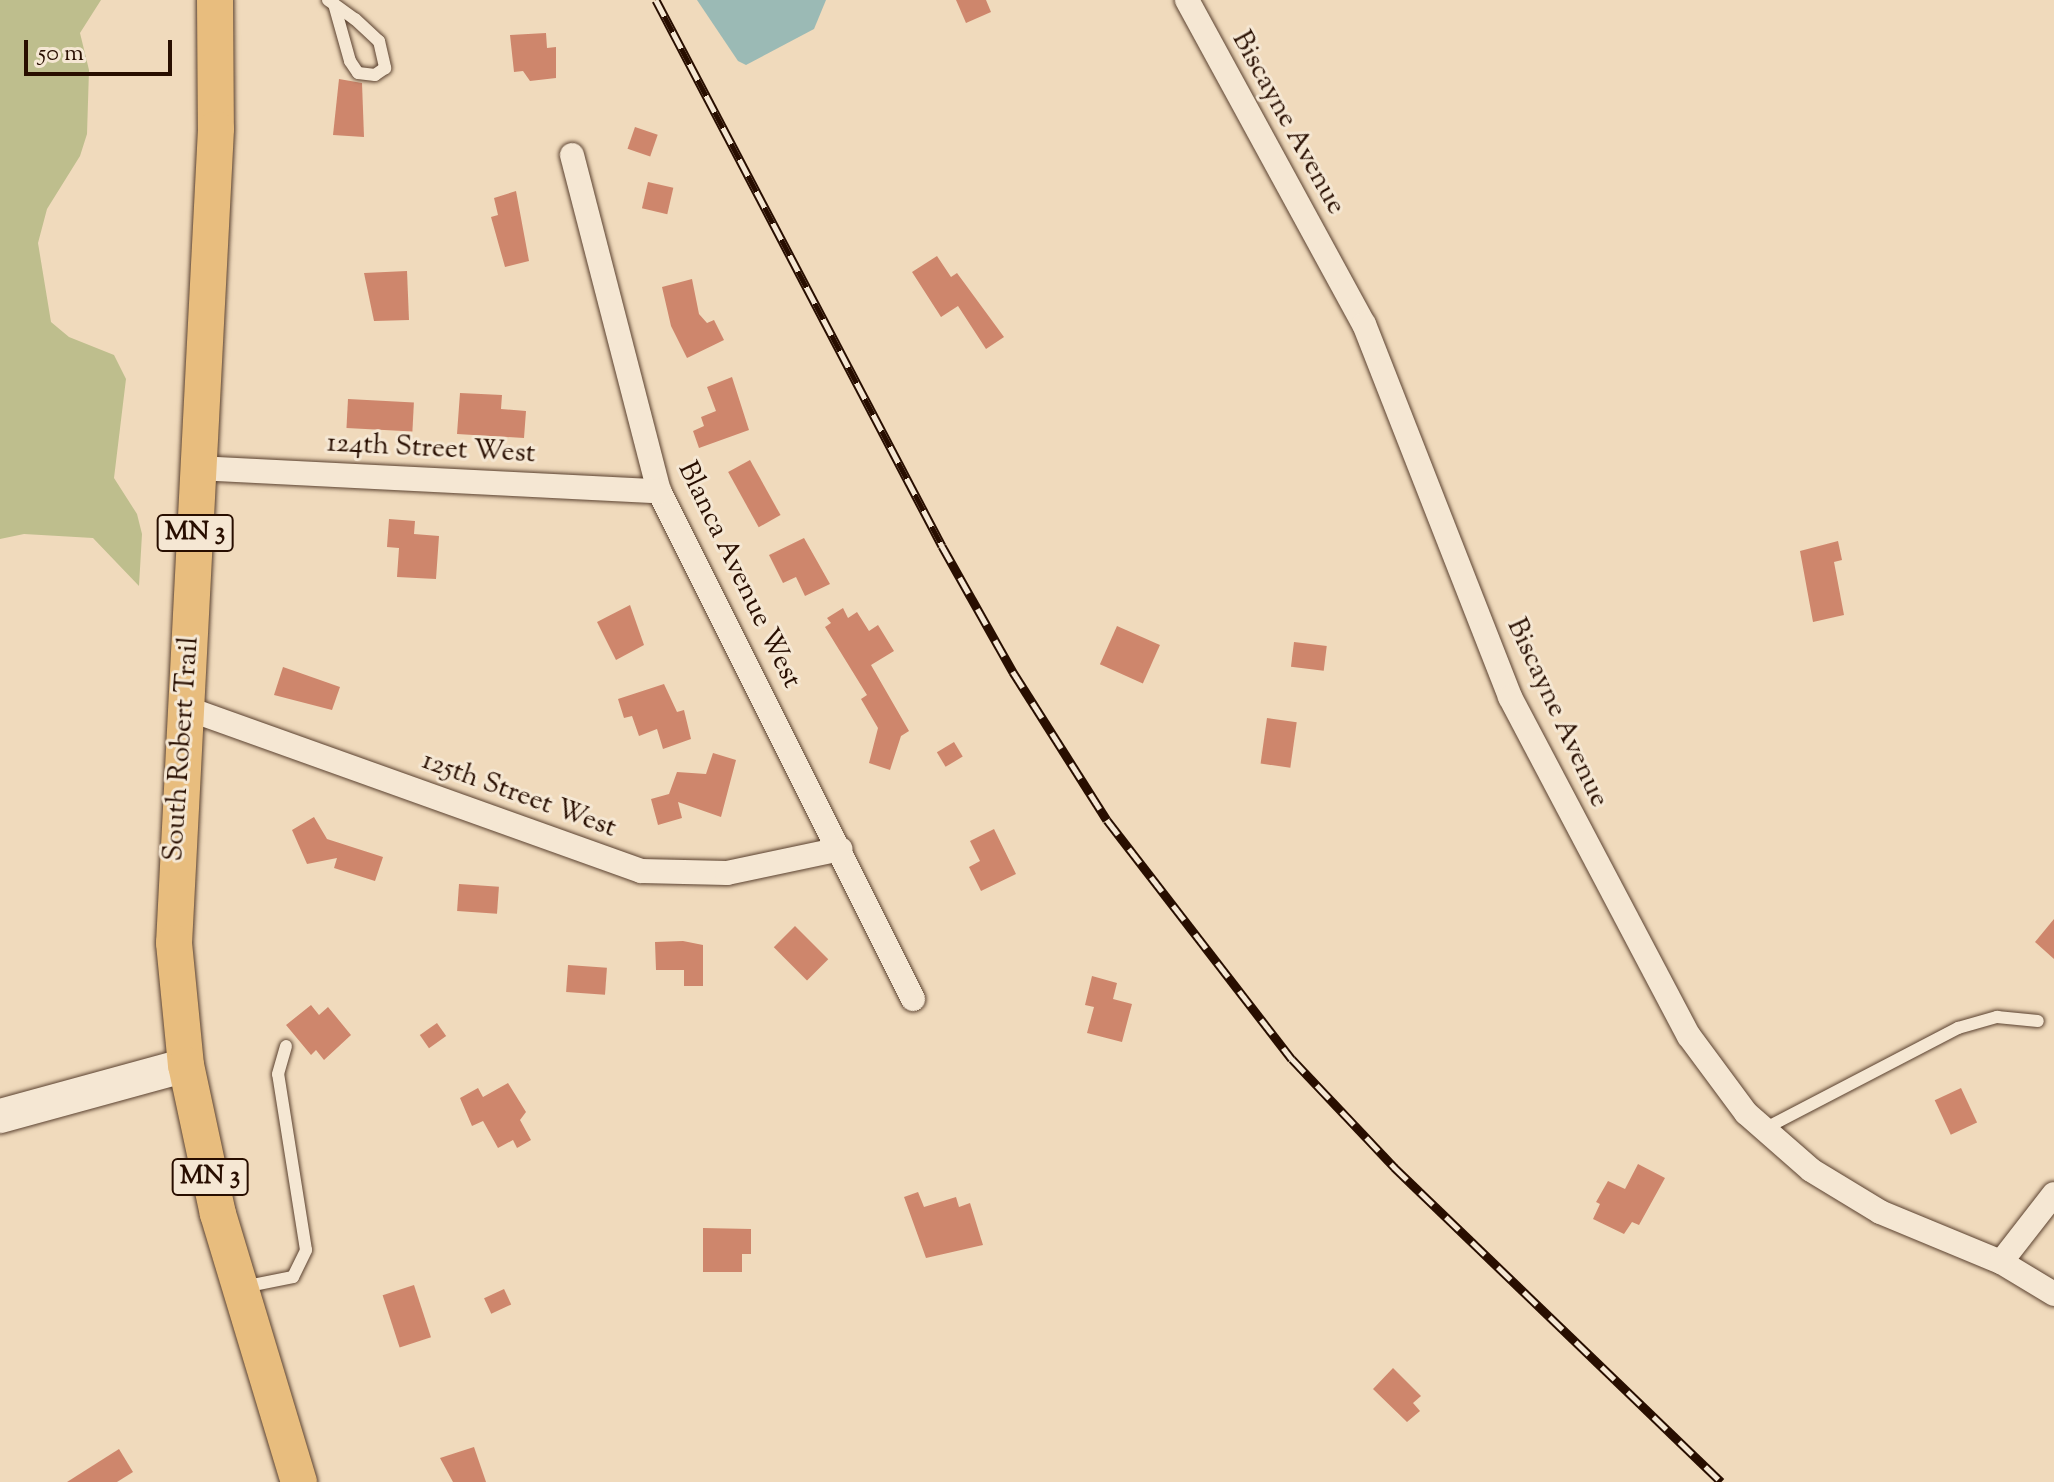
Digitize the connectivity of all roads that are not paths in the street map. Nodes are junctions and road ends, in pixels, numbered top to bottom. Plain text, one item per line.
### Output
1 (215, 0) edge
2 (1187, 0) edge
3 (331, 2) edge
4 (572, 155) dead end
5 (199, 468) junction
6 (659, 491) junction
7 (186, 708) junction
8 (841, 849) junction
9 (913, 999) dead end
10 (2038, 1021) dead end
11 (286, 1046) dead end
12 (186, 1065) junction
13 (0, 1116) edge
14 (1764, 1129) junction
15 (2054, 1194) edge
16 (2001, 1262) junction
17 (240, 1288) junction
18 (2054, 1294) edge
19 (299, 1482) edge

1 - 5 main road, South Robert Trail / MN 3
2 - 14 street, Biscayne Avenue
3 - 3 lane
4 - 6 street, Blanca Avenue West
5 - 6 street, 124th Street West
5 - 7 main road, South Robert Trail / MN 3
6 - 8 street, Blanca Avenue West
7 - 8 street, 125th Street West
7 - 12 main road, South Robert Trail / MN 3
8 - 9 street, Blanca Avenue West
10 - 14 lane
11 - 17 lane
12 - 13 main road
12 - 17 main road, South Robert Trail / MN 3
14 - 16 street, Biscayne Avenue
15 - 16 street
16 - 18 street, Biscayne Avenue
17 - 19 main road, South Robert Trail / MN 3

